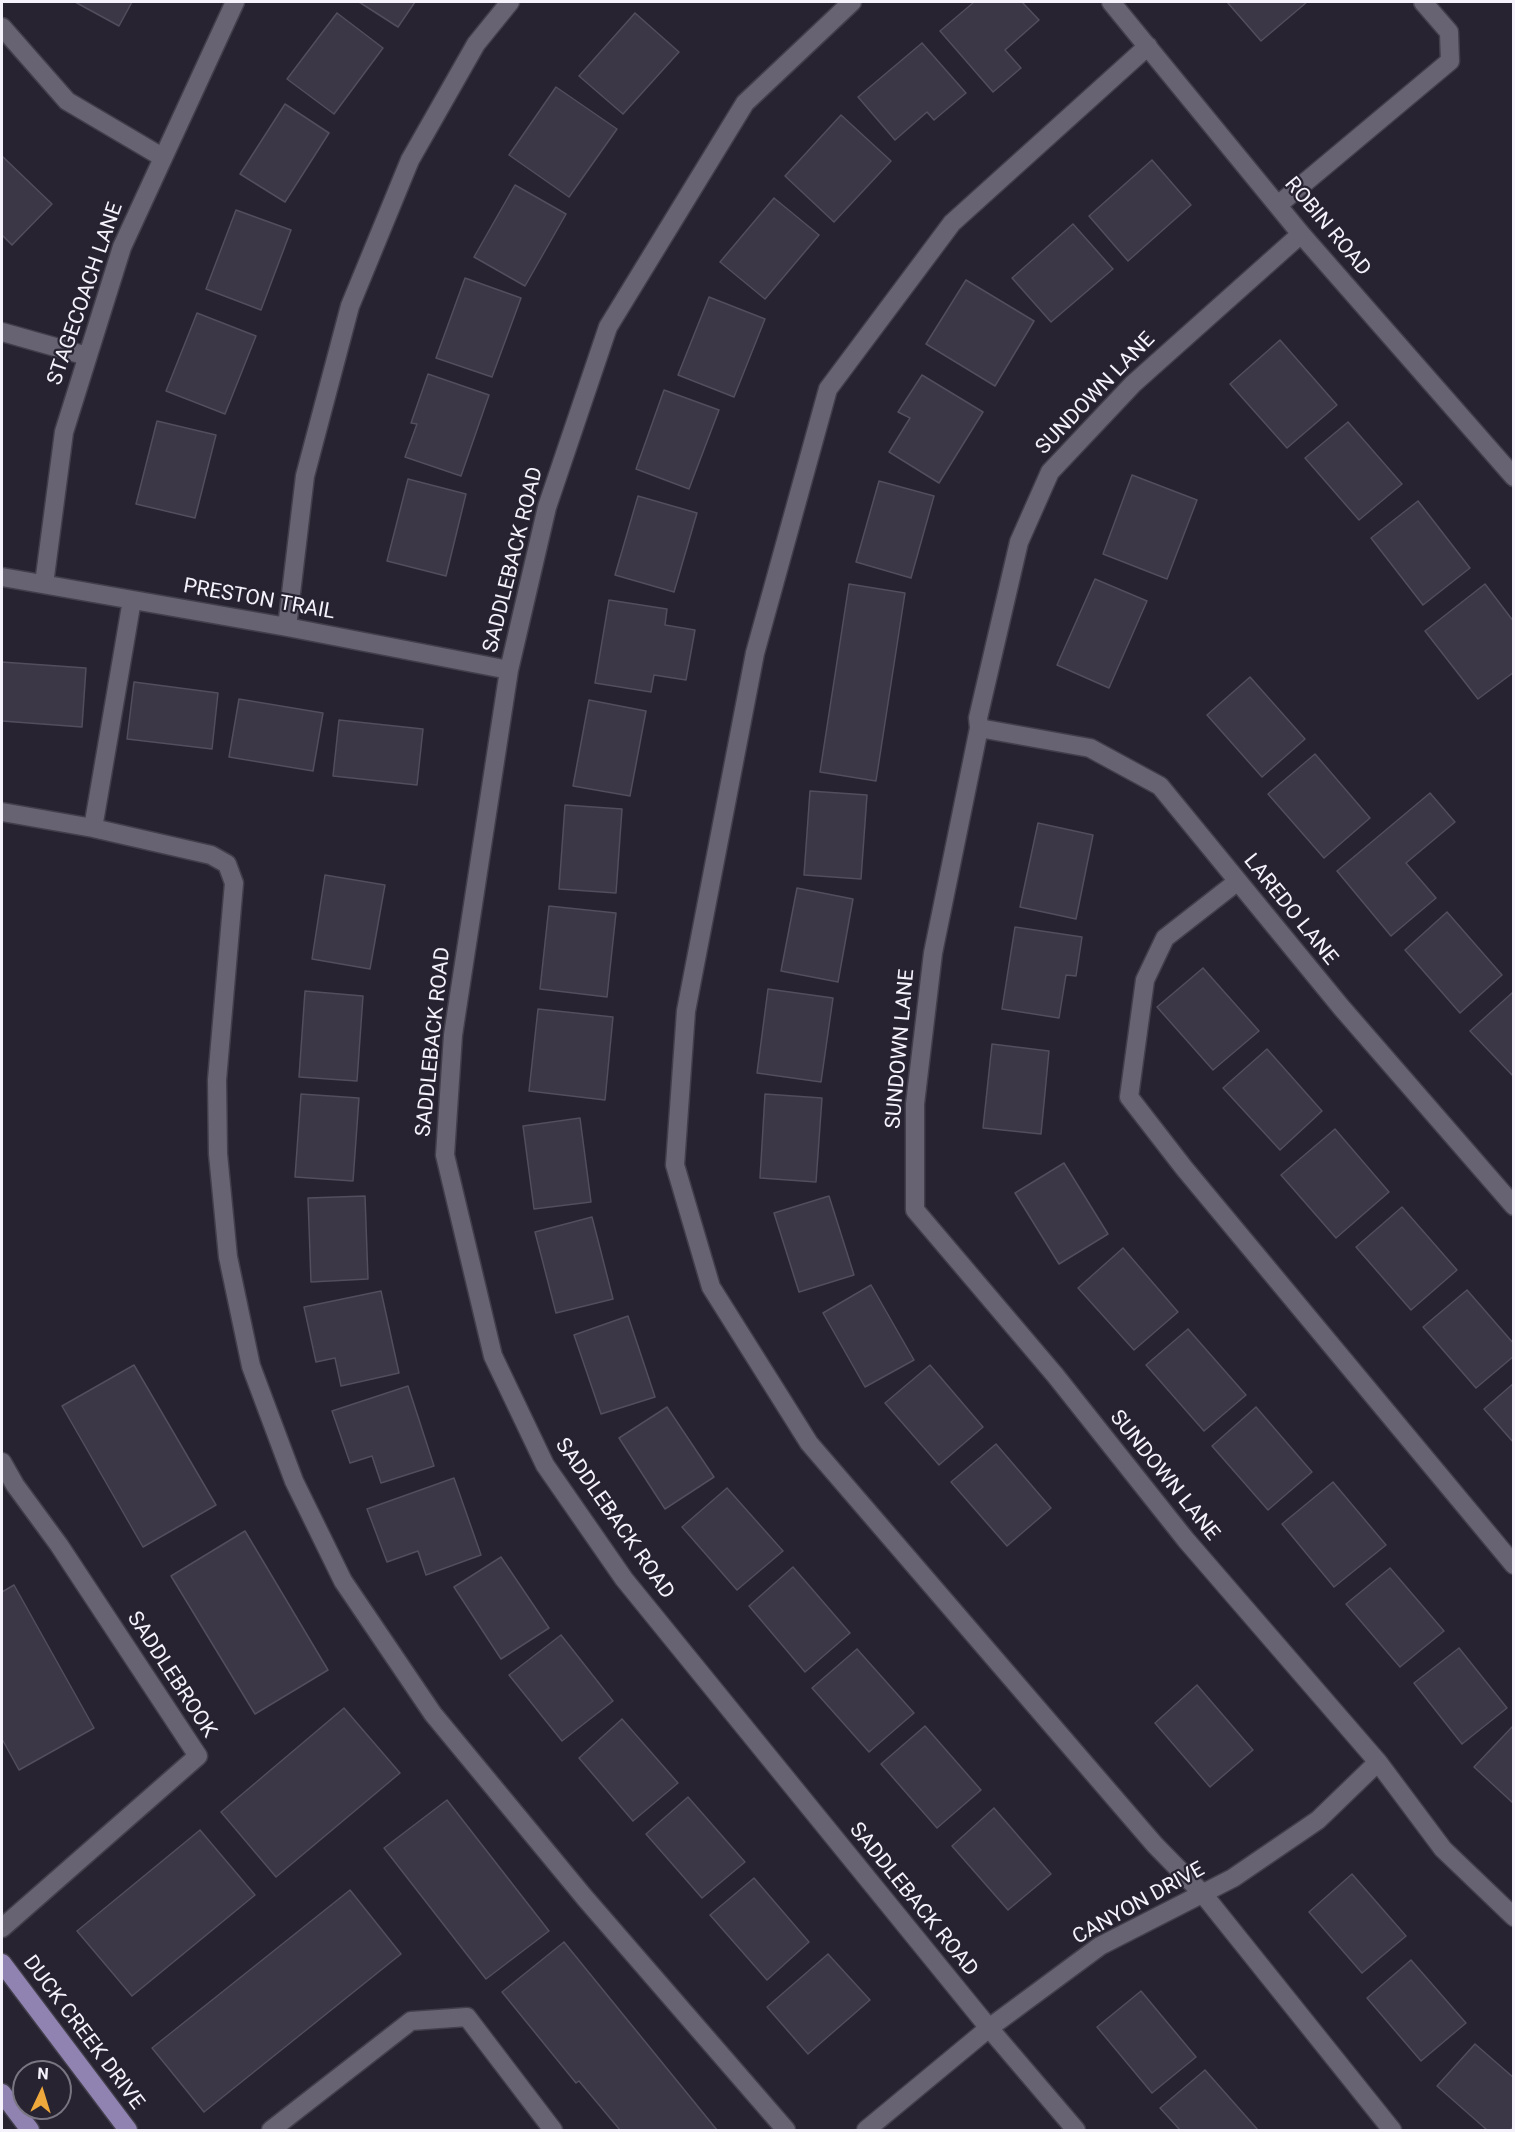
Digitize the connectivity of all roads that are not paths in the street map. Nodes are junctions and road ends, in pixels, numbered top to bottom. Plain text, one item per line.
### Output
1 (235, 2) edge
2 (510, 2) edge
3 (852, 2) edge
4 (1111, 2) edge
5 (1423, 2) edge
6 (2, 27) edge
7 (1148, 46) junction
8 (162, 158) junction
9 (1278, 205) junction
10 (1301, 234) junction
11 (2, 332) edge
12 (87, 356) junction
13 (1514, 477) edge
14 (2, 577) edge
15 (44, 584) junction
16 (132, 600) junction
17 (287, 627) junction
18 (509, 670) junction
19 (979, 728) junction
20 (2, 812) edge
21 (93, 828) junction
22 (1238, 881) junction
23 (1514, 1206) edge
24 (2, 1462) edge
25 (1514, 1565) edge
26 (1378, 1762) junction
27 (1203, 1894) junction
28 (1514, 1917) edge
29 (2, 1928) edge
30 (2, 1963) edge
31 (989, 2028) junction
32 (2, 2093) edge
33 (30, 2130) edge
34 (128, 2130) edge
35 (271, 2130) edge
36 (553, 2130) edge
37 (786, 2130) edge
38 (866, 2130) edge
39 (1076, 2130) edge
40 (1392, 2130) edge

1 - 8 street, STAGECOACH LANE
2 - 17 street
3 - 18 street, SADDLEBACK ROAD
4 - 7 street, ROBIN ROAD
5 - 9 street
6 - 8 street
7 - 9 street, ROBIN ROAD
7 - 27 street
8 - 12 street, STAGECOACH LANE
9 - 10 street, ROBIN ROAD
10 - 13 street, ROBIN ROAD
10 - 19 street, SUNDOWN LANE
11 - 12 street
12 - 15 street, STAGECOACH LANE
14 - 15 street, PRESTON TRAIL
15 - 16 street, PRESTON TRAIL
16 - 17 street, PRESTON TRAIL
16 - 21 street
17 - 18 street, PRESTON TRAIL
18 - 31 street, SADDLEBACK ROAD
19 - 22 street, LAREDO LANE
19 - 26 street, SUNDOWN LANE
20 - 21 street
21 - 37 street
22 - 23 street, LAREDO LANE
22 - 25 street
24 - 29 street, SADDLEBROOK
26 - 27 street, CANYON DRIVE
26 - 28 street, SUNDOWN LANE
27 - 31 street, CANYON DRIVE
27 - 40 street
30 - 34 main road, DUCK CREEK DRIVE
31 - 38 street, CANYON DRIVE
31 - 39 street, SADDLEBACK ROAD
32 - 33 main road
35 - 36 street

